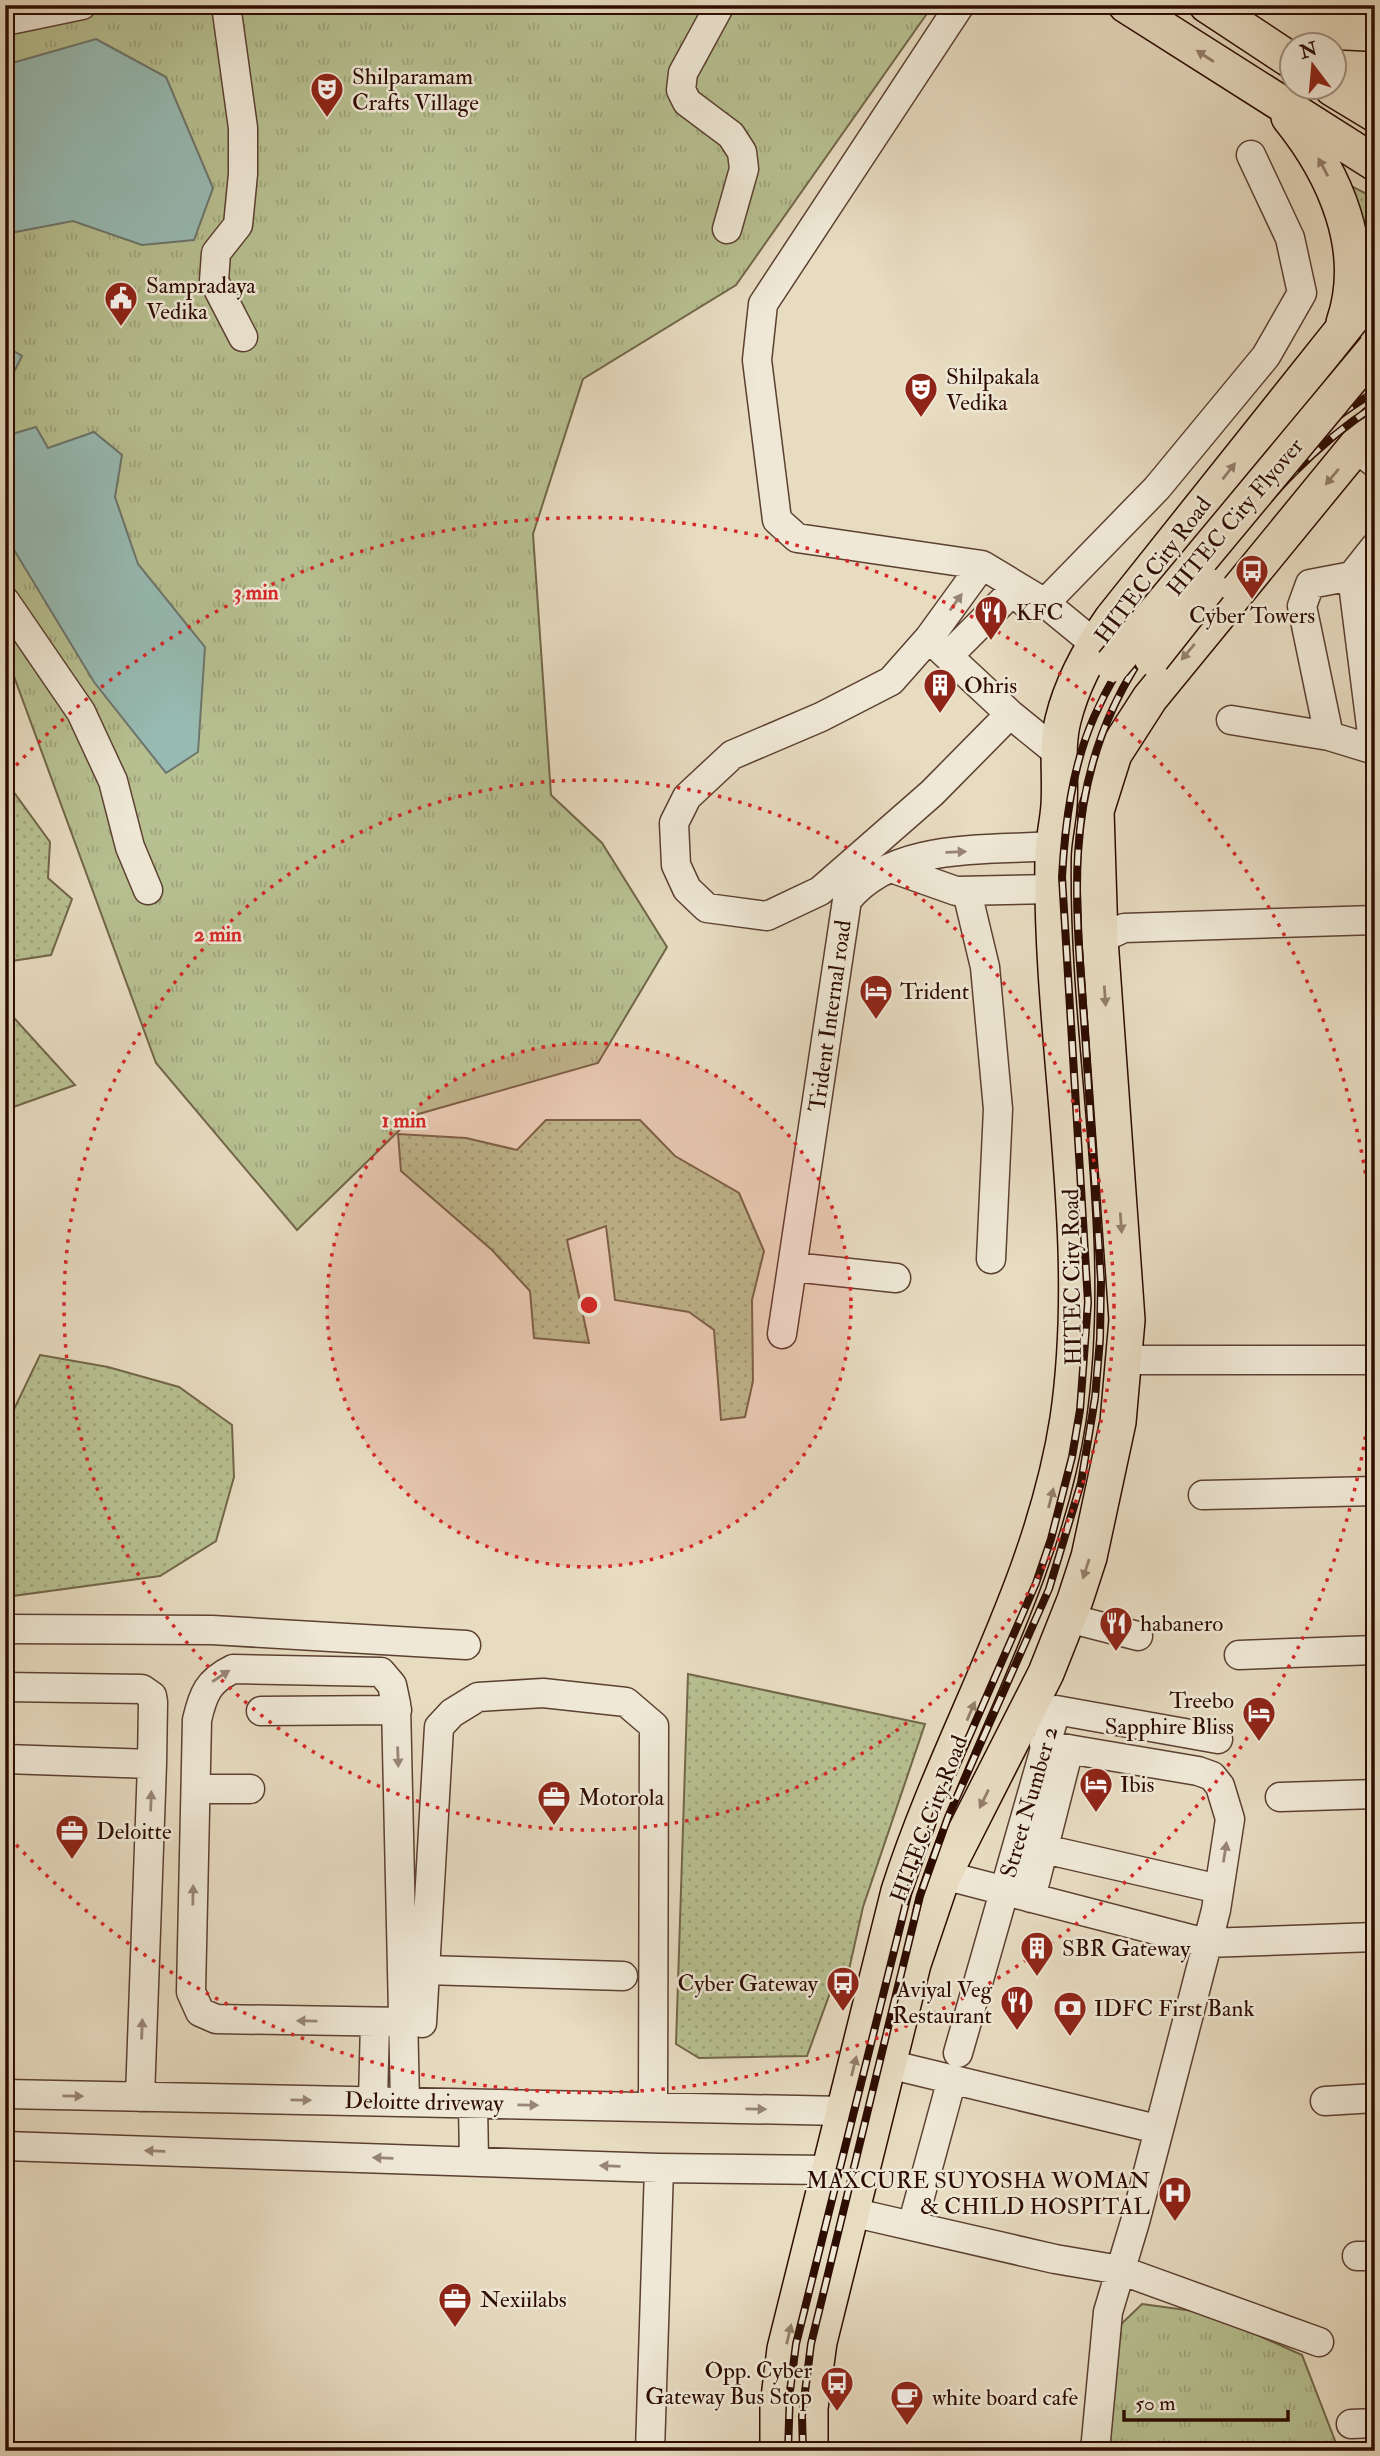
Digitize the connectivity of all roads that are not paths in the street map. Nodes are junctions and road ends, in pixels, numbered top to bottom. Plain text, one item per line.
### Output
1 (82, 5) edge
2 (226, 5) edge
3 (720, 5) edge
4 (960, 5) edge
5 (1126, 5) edge
6 (1207, 5) edge
7 (5, 21) edge
8 (1278, 51) edge
9 (1348, 69) edge
10 (1375, 70) edge
11 (1263, 94) junction
12 (1348, 98) edge
13 (1375, 114) edge
14 (1251, 155) dead end
15 (1375, 163) edge
16 (727, 229) dead end
17 (1375, 289) edge
18 (1342, 329) junction
19 (243, 337) dead end
20 (1375, 349) edge
21 (1299, 382) junction
22 (1375, 387) edge
23 (1369, 441) edge
24 (1375, 547) edge
25 (982, 565) junction
26 (1352, 576) junction
27 (5, 601) edge
28 (1045, 603) junction
29 (938, 647) junction
30 (1098, 656) junction
31 (1010, 714) junction
32 (1231, 720) dead end
33 (1329, 736) junction
34 (1374, 750) edge
35 (1058, 753) junction
36 (1059, 805) junction
37 (1096, 811) junction
38 (1053, 846) junction
39 (891, 868) junction
40 (1054, 889) junction
41 (148, 890) dead end
42 (967, 892) junction
43 (1375, 920) edge
44 (1101, 939) junction
45 (990, 1259) dead end
46 (793, 1267) junction
47 (896, 1279) dead end
48 (782, 1334) dead end
49 (1375, 1360) edge
50 (1122, 1364) junction
51 (1375, 1491) edge
52 (1202, 1495) dead end
53 (1068, 1618) junction
54 (5, 1629) edge
55 (1138, 1636) dead end
56 (466, 1645) dead end
57 (1375, 1650) edge
58 (1239, 1656) dead end
59 (5, 1687) edge
60 (397, 1710) junction
61 (261, 1711) dead end
62 (1214, 1734) dead end
63 (1057, 1747) junction
64 (5, 1759) edge
65 (152, 1764) junction
66 (196, 1789) junction
67 (250, 1789) dead end
68 (1375, 1794) edge
69 (1280, 1797) dead end
70 (1044, 1849) junction
71 (942, 1878) junction
72 (1219, 1889) junction
73 (1003, 1891) junction
74 (1031, 1898) junction
75 (1375, 1937) edge
76 (1206, 1943) junction
77 (425, 1970) junction
78 (623, 1976) dead end
79 (375, 2022) junction
80 (405, 2022) junction
81 (888, 2064) junction
82 (955, 2066) junction
83 (5, 2095) edge
84 (140, 2097) junction
85 (1375, 2098) edge
86 (373, 2101) junction
87 (1325, 2101) dead end
88 (412, 2103) junction
89 (473, 2104) junction
90 (653, 2106) junction
91 (843, 2111) junction
92 (1157, 2129) junction
93 (5, 2146) edge
94 (474, 2161) junction
95 (659, 2168) junction
96 (828, 2170) junction
97 (851, 2212) junction
98 (912, 2226) junction
99 (1120, 2270) junction
100 (1319, 2342) dead end
101 (650, 2451) edge
102 (778, 2451) edge
103 (810, 2451) edge
104 (1095, 2451) edge

1 - 7 street
2 - 19 street
3 - 16 street
4 - 25 street
11 -> 5 main road
6 - 8 main road
9 - 10 main road
11 - 15 main road
18 -> 11 main road
12 - 13 main road
14 - 28 street
17 - 18 main road, HITEC City Road
18 - 21 main road, HITEC City Road
20 - 30 main road, HITEC City Flyover, bridge
21 - 23 main road
30 -> 21 main road, HITEC City Road
22 - 37 main road, HITEC City Flyover, bridge
23 -> 37 main road, HITEC City Road
24 - 26 street
25 - 28 street
29 -> 25 street
26 - 33 street
26 - 34 street
27 - 41 street
28 - 30 street
29 - 30 street
29 - 31 street
29 - 31 street
30 - 35 main road, HITEC City Road
30 - 36 main road, HITEC City Flyover
31 - 35 street
32 - 33 street
33 - 34 street
35 - 36 main road, HITEC City Road
36 - 38 main road, HITEC City Road
37 - 44 main road, HITEC City Road
39 -> 38 street, Trident Internal road
38 - 40 main road, HITEC City Road
39 - 42 street
39 - 46 street, Trident Internal road
40 - 42 street
91 -> 40 main road, HITEC City Road
42 - 45 street
43 - 44 street
44 -> 50 main road, HITEC City Road
46 - 47 street
46 - 48 street, Trident Internal road
49 - 50 street
50 -> 53 main road, HITEC City Road
51 - 52 street
53 - 55 street
53 -> 71 main road, HITEC City Road
54 - 56 street
57 - 58 street
59 - 65 street
60 - 61 street
66 -> 60 street
60 -> 80 street
62 - 63 street, Street Number 2
63 - 70 street
72 -> 63 street
63 - 73 street, Street Number 2
64 - 65 street
84 -> 65 street
66 - 67 street
79 -> 66 street
68 - 69 street
70 - 72 street
70 - 74 street
71 - 73 street
71 - 81 main road, HITEC City Road
72 - 76 street
73 - 74 street
73 - 82 street, Street Number 2
74 - 76 street
75 - 76 street
76 - 92 street
77 - 78 street
77 - 88 street
77 - 90 street
79 - 80 street
79 - 86 street
80 - 88 street
81 - 82 street
81 - 97 main road, HITEC City Road
82 - 92 street
82 - 98 street, Street Number 2
83 -> 84 street, Deloitte driveway
84 -> 86 street, Deloitte driveway
85 - 87 street
86 - 88 street, Deloitte driveway
88 - 89 street, Deloitte driveway
89 -> 90 street, Deloitte driveway
89 - 94 street
90 -> 91 street, Deloitte driveway
91 - 96 main road, HITEC City Road
92 - 99 street
94 -> 93 street
95 -> 94 street
95 - 96 street
95 - 101 street
102 -> 96 main road, HITEC City Road
97 - 98 street
97 - 103 main road, HITEC City Road
98 - 99 street
99 - 100 street
99 - 104 street

